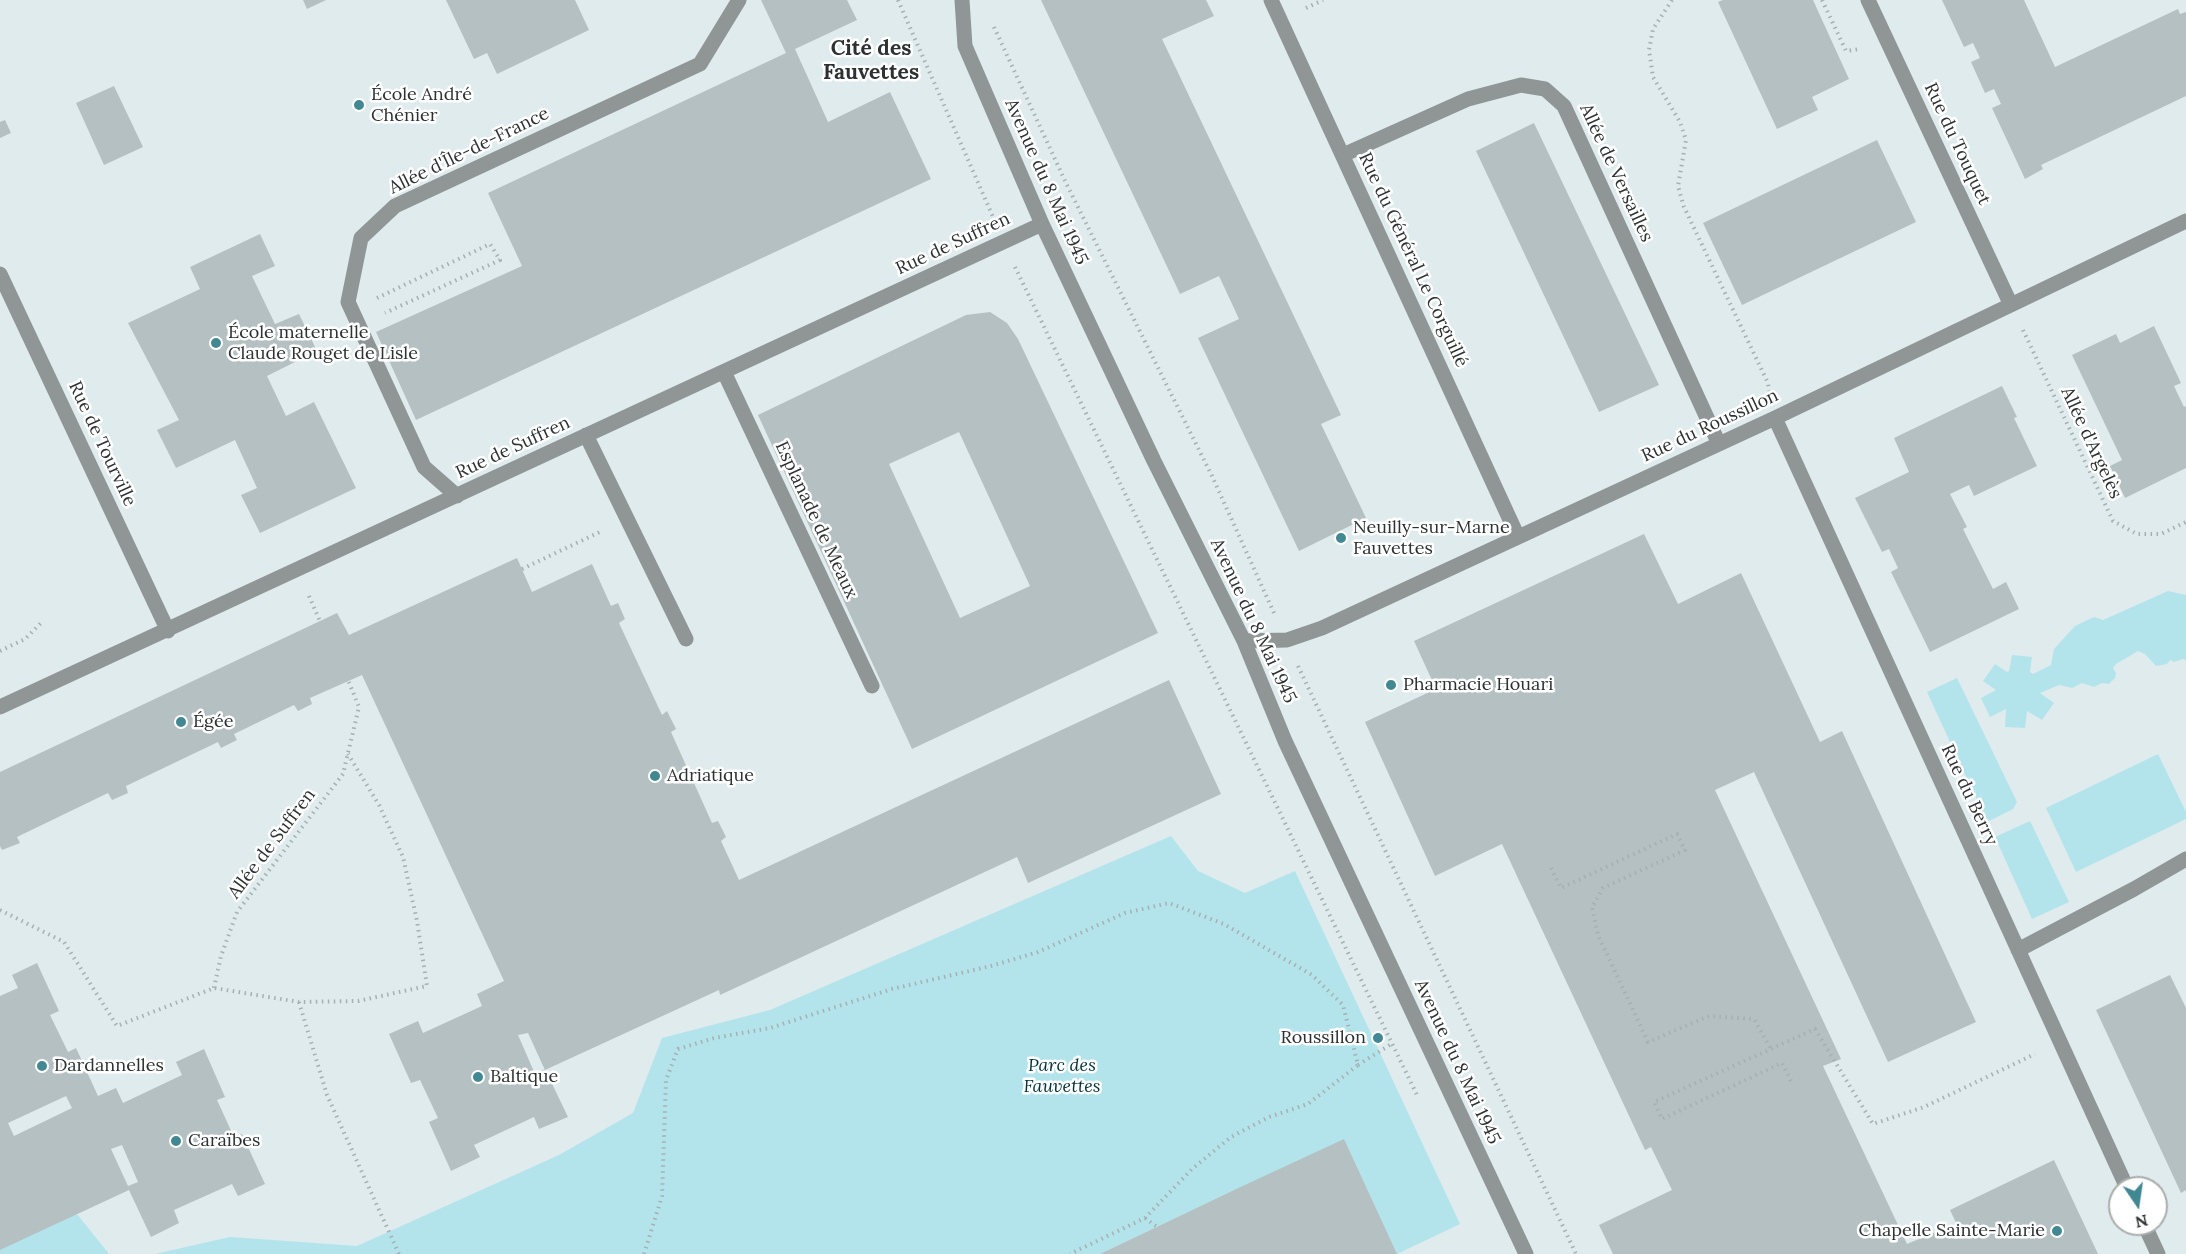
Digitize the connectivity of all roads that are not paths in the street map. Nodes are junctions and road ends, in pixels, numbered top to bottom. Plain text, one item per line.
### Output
1 (739, 0) edge
2 (962, 0) edge
3 (1271, 0) edge
4 (1868, 0) edge
5 (1343, 155) junction
6 (2186, 221) edge
7 (1042, 224) junction
8 (0, 274) edge
9 (2011, 305) junction
10 (724, 372) junction
11 (1775, 418) junction
12 (586, 435) junction
13 (1719, 444) junction
14 (457, 496) junction
15 (1518, 537) junction
16 (168, 631) junction
17 (686, 639) dead end
18 (1244, 641) junction
19 (872, 686) dead end
20 (0, 707) edge
21 (2186, 858) edge
22 (2018, 950) junction
23 (2122, 1176) edge
24 (2150, 1236) edge
25 (1526, 1254) edge
26 (2158, 1254) edge

1 - 14 street, Allée d'Île-de-France
2 - 7 street, Avenue du 8 Mai 1945
3 - 5 street, Rue du Général Le Corguillé
4 - 9 street, Rue du Touquet
5 - 13 street, Allée de Versailles
5 - 15 street, Rue du Général Le Corguillé
6 - 9 street, Rue du Roussillon
7 - 10 street, Rue de Suffren
7 - 18 street, Avenue du 8 Mai 1945
8 - 16 street, Rue de Tourville
9 - 11 street, Rue du Roussillon
10 - 12 street, Rue de Suffren
10 - 19 street, Esplanade de Meaux
11 - 13 street, Rue du Roussillon
11 - 22 street, Rue du Berry
12 - 14 street, Rue de Suffren
12 - 17 street
13 - 15 street, Rue du Roussillon
14 - 16 street, Rue de Suffren
15 - 18 street, Rue du Roussillon
16 - 20 street, Rue de Suffren
18 - 25 street, Avenue du 8 Mai 1945
21 - 22 street
22 - 23 street, Rue du Berry
24 - 26 street

